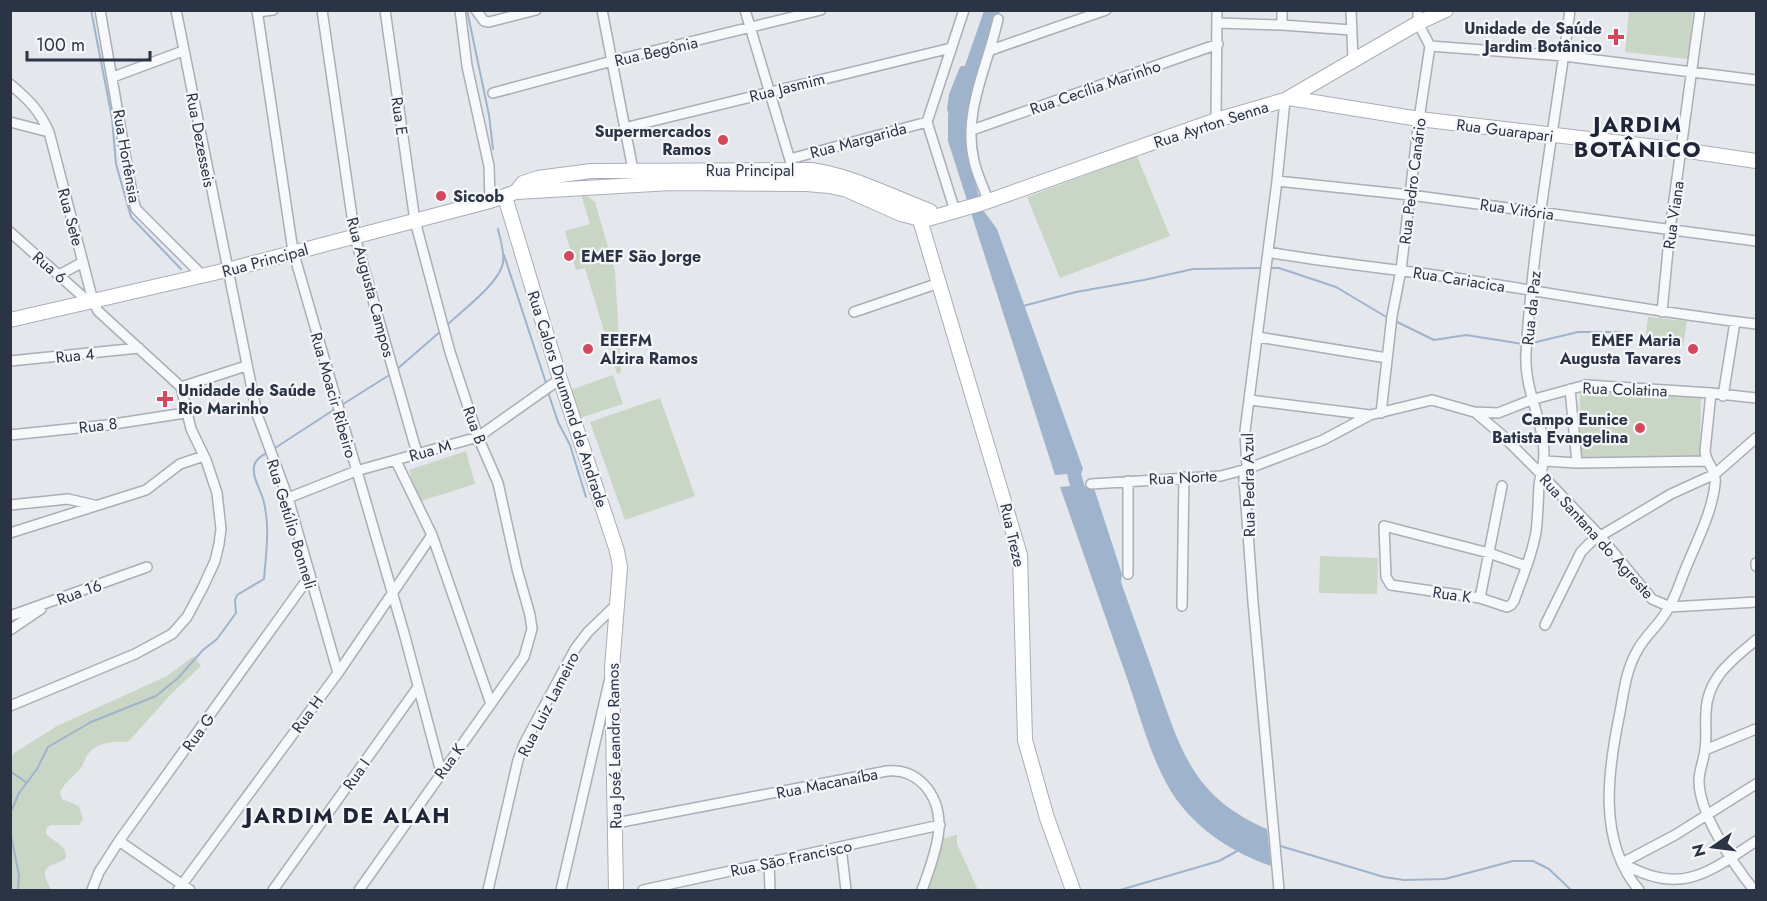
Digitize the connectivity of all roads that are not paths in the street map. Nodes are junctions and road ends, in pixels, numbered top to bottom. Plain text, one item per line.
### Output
1 (100, 10) edge
2 (176, 10) edge
3 (273, 10) edge
4 (322, 10) edge
5 (385, 10) edge
6 (460, 10) edge
7 (476, 10) edge
8 (536, 10) edge
9 (603, 10) edge
10 (745, 10) edge
11 (820, 10) edge
12 (964, 10) edge
13 (1106, 10) edge
14 (1217, 10) edge
15 (1282, 10) edge
16 (1351, 10) edge
17 (1446, 10) edge
18 (1570, 10) edge
19 (1700, 10) edge
20 (257, 11) edge
21 (1418, 17) edge
22 (998, 19) dead end
23 (1217, 23) junction
24 (1282, 25) junction
25 (750, 28) junction
26 (1351, 30) junction
27 (1218, 44) junction
28 (1430, 46) junction
29 (951, 48) junction
30 (991, 50) junction
31 (183, 51) junction
32 (1564, 56) junction
33 (1353, 60) junction
34 (612, 61) junction
35 (1693, 72) junction
36 (113, 77) junction
37 (1756, 80) edge
38 (10, 84) edge
39 (771, 91) junction
40 (493, 93) dead end
41 (1287, 99) junction
42 (1419, 119) junction
43 (1216, 120) junction
44 (10, 122) edge
45 (927, 122) junction
46 (624, 128) junction
47 (972, 130) junction
48 (49, 132) junction
49 (1551, 136) junction
50 (1682, 150) junction
51 (1756, 161) edge
52 (791, 164) junction
53 (633, 170) junction
54 (1277, 181) junction
55 (1410, 195) junction
56 (502, 197) junction
57 (986, 202) junction
58 (955, 211) junction
59 (1542, 213) junction
60 (921, 214) junction
61 (415, 221) junction
62 (1670, 228) junction
63 (10, 232) edge
64 (355, 237) junction
65 (1756, 241) edge
66 (294, 252) junction
67 (1268, 252) junction
68 (83, 262) junction
69 (227, 270) junction
70 (1401, 270) junction
71 (59, 275) junction
72 (202, 275) junction
73 (939, 284) junction
74 (1532, 290) junction
75 (91, 301) junction
76 (854, 312) dead end
77 (1662, 312) junction
78 (10, 320) edge
79 (1735, 322) junction
80 (1756, 324) edge
81 (1258, 337) junction
82 (139, 348) junction
83 (1387, 358) junction
84 (10, 361) edge
85 (246, 366) junction
86 (560, 379) junction
87 (181, 387) junction
88 (1570, 389) junction
89 (1711, 393) junction
90 (1723, 396) junction
91 (1756, 398) edge
92 (1250, 400) junction
93 (1532, 400) junction
94 (1474, 412) junction
95 (185, 413) junction
96 (1381, 413) junction
97 (1370, 415) junction
98 (10, 435) edge
99 (478, 437) junction
100 (1756, 444) edge
101 (417, 453) junction
102 (204, 456) junction
103 (396, 461) junction
104 (1545, 461) junction
105 (1707, 461) junction
106 (1577, 463) junction
107 (1247, 469) junction
108 (356, 471) junction
109 (1541, 474) junction
110 (1715, 474) junction
111 (1184, 477) junction
112 (1128, 481) junction
113 (1092, 484) dead end
114 (1502, 486) dead end
115 (288, 498) junction
116 (10, 505) edge
117 (94, 505) junction
118 (10, 533) edge
119 (432, 535) junction
120 (1600, 537) junction
121 (1488, 553) junction
122 (1526, 566) junction
123 (147, 567) dead end
124 (1128, 574) dead end
125 (309, 577) junction
126 (392, 593) junction
127 (1480, 598) junction
128 (1514, 601) joint
129 (1756, 602) edge
130 (51, 603) junction
131 (618, 603) junction
132 (1182, 606) dead end
133 (1670, 607) junction
134 (10, 616) edge
135 (1545, 625) dead end
136 (532, 629) joint
137 (10, 630) edge
138 (1756, 640) edge
139 (612, 668) junction
140 (338, 673) junction
141 (418, 687) junction
142 (491, 704) junction
143 (10, 706) edge
144 (1756, 729) edge
145 (1705, 750) junction
146 (441, 772) junction
147 (1756, 784) edge
148 (1708, 815) junction
149 (616, 823) junction
150 (940, 825) junction
151 (1756, 840) edge
152 (119, 841) junction
153 (841, 847) junction
154 (1731, 858) junction
155 (769, 863) junction
156 (1622, 863) junction
157 (697, 878) junction
158 (184, 889) edge
159 (487, 889) edge
160 (92, 891) edge
161 (273, 891) edge
162 (358, 891) edge
163 (561, 891) edge
164 (616, 891) edge
165 (643, 891) edge
166 (697, 891) edge
167 (770, 891) edge
168 (846, 891) edge
169 (922, 891) edge
170 (1073, 891) edge
171 (1279, 891) edge
172 (1639, 891) edge
173 (1754, 891) edge

1 - 36 street, Rua Hortênsia
2 - 31 street, Rua Dezesseis
3 - 20 street
4 - 64 street, Rua Augusta Campos
5 - 61 street, Rua E
6 - 56 street
7 - 8 street
9 - 34 street
10 - 25 street
11 - 25 street, Rua Begônia
12 - 29 street
13 - 30 street
14 - 23 street
15 - 24 street
16 - 26 street
17 - 21 main road, Rua Ayrton Senna
18 - 32 street, Rua da Paz
19 - 35 street, Rua Viana
20 - 66 street, Rua Moacir Ribeiro
21 - 28 street
21 - 33 main road, Rua Ayrton Senna
22 - 30 street
23 - 24 street
23 - 27 street
24 - 26 street
25 - 34 street, Rua Begônia
25 - 39 street
26 - 33 street
27 - 43 street
27 - 47 street, Rua Cecília Marinho
28 - 32 street
28 - 42 street, Rua Pedro Canário
29 - 39 street, Rua Jasmim
29 - 45 street
30 - 47 street
31 - 36 street
31 - 69 street, Rua Dezesseis
32 - 35 street
32 - 49 street, Rua da Paz
33 - 41 main road, Rua Ayrton Senna
34 - 40 street, Rua Begônia
34 - 46 street
35 - 37 street
35 - 50 street, Rua Viana
36 - 72 street, Rua Hortênsia
38 - 48 street, Rua Sete
39 - 46 street, Rua Jasmim
39 - 52 street
41 - 42 main road, Rua Guarapari
41 - 43 main road, Rua Ayrton Senna
41 - 54 street, Rua Pedra Azul
42 - 49 main road, Rua Guarapari
42 - 55 street, Rua Pedro Canário
43 - 57 main road, Rua Ayrton Senna
44 - 48 street
45 - 52 street, Rua Margarida
45 - 58 street
46 - 53 street
47 - 57 street
48 - 68 street, Rua Sete
49 - 50 main road, Rua Guarapari
49 - 59 street, Rua da Paz
50 - 51 main road, Rua Guarapari
50 - 62 street, Rua Viana
52 - 53 main road, Rua Principal
52 - 60 main road, Rua Principal
53 - 56 main road, Rua Principal
54 - 55 street, Rua Vitória
54 - 67 street, Rua Pedra Azul
55 - 59 street, Rua Vitória
55 - 70 street, Rua Pedro Canário
56 - 60 main road, Rua Principal
56 - 61 main road, Rua Principal
56 - 86 main road, Rua Calors Drumond de Andrade
57 - 58 main road, Rua Ayrton Senna
58 - 60 main road, Rua Principal
59 - 62 street, Rua Vitória
59 - 74 street, Rua da Paz
60 - 73 main road, Rua Treze
61 - 64 main road, Rua Principal
61 - 99 street, Rua B
62 - 65 street, Rua Vitória
62 - 77 street, Rua Viana
63 - 71 street, Rua 6
64 - 66 main road, Rua Principal
64 - 101 street, Rua Augusta Campos
66 - 69 main road, Rua Principal
66 - 108 street, Rua Moacir Ribeiro
67 - 70 street, Rua Cariacica
67 - 81 street, Rua Pedra Azul
68 - 71 street
68 - 75 street, Rua Sete
69 - 72 main road, Rua Principal
69 - 85 street, Rua Getúlio Bonneli
70 - 74 street, Rua Cariacica
70 - 83 street, Rua Pedro Canário
71 - 75 street, Rua 6
72 - 75 main road, Rua Principal
73 - 76 street
73 - 170 main road, Rua Treze
74 - 77 street, Rua Cariacica
74 - 93 street, Rua da Paz
75 - 78 main road, Rua Principal
75 - 82 street
77 - 79 street, Rua Cariacica
79 - 80 street, Rua Cariacica
79 - 90 street
81 - 83 street
81 - 92 street, Rua Pedra Azul
82 - 84 street, Rua 4
82 - 87 street
83 - 96 street, Rua Pedro Canário
85 - 87 street
85 - 115 street, Rua Getúlio Bonneli
86 - 99 street, Rua M
86 - 131 main road, Rua Calors Drumond de Andrade
87 - 95 street
88 - 89 street, Rua Colatina
88 - 93 street, Rua Colatina
88 - 106 street
89 - 90 street, Rua Colatina
89 - 105 street
90 - 91 street, Rua Colatina
92 - 97 street, Rua Colatina
92 - 107 street, Rua Pedra Azul
93 - 94 street, Rua Colatina
93 - 104 street, Rua da Paz
94 - 96 street, Rua Colatina
94 - 109 street, Rua Santana do Agreste
95 - 98 street, Rua 8
95 - 102 street
96 - 97 street, Rua Colatina
97 - 107 street, Rua Norte
99 - 101 street, Rua M
99 - 136 street, Rua B
100 - 110 street
101 - 103 street, Rua M
102 - 117 street
102 - 143 street
103 - 108 street, Rua M
103 - 119 street
104 - 106 street
104 - 109 street, Rua da Paz
105 - 106 street
105 - 110 street
107 - 111 street, Rua Norte
107 - 171 street, Rua Pedra Azul
108 - 115 street, Rua M
108 - 126 street, Rua Moacir Ribeiro
109 - 120 street, Rua Santana do Agreste
109 - 122 street, Rua da Paz
110 - 120 street
110 - 133 street
111 - 112 street, Rua Norte
111 - 132 street
112 - 113 street, Rua Norte
112 - 124 street
114 - 121 street
115 - 125 street, Rua Getúlio Bonneli
116 - 117 street
117 - 118 street
119 - 126 street, Rua H
119 - 142 street
120 - 133 street, Rua Santana do Agreste
120 - 135 street
121 - 122 street
121 - 127 street
121 - 127 street, Rua K
122 - 128 street, Rua da Paz
123 - 130 street, Rua 16
125 - 140 street, Rua Getúlio Bonneli
125 - 152 street, Rua G
126 - 140 street, Rua H
126 - 141 street, Rua Moacir Ribeiro
127 - 128 street, Rua K
129 - 133 street
130 - 134 street, Rua 16
130 - 137 street
131 - 139 main road, Rua José Leandro Ramos
131 - 159 street, Rua Luiz Lameiro
133 - 156 street
136 - 142 street, Rua K
138 - 145 street
139 - 149 main road, Rua José Leandro Ramos
139 - 163 street
140 - 158 street, Rua H
141 - 146 street, Rua Moacir Ribeiro
141 - 161 street, Rua I
142 - 146 street, Rua K
144 - 145 street
145 - 148 street
146 - 162 street, Rua K
147 - 148 street
148 - 154 street
148 - 156 street
149 - 150 street, Rua Macanaíba
149 - 164 main road, Rua José Leandro Ramos
150 - 153 street, Rua São Francisco
150 - 169 street, Rua Macanaíba
151 - 154 street
152 - 158 street
152 - 160 street, Rua G
153 - 155 street, Rua São Francisco
153 - 168 street
154 - 156 street
154 - 173 street
155 - 157 street, Rua São Francisco
155 - 167 street
156 - 172 street
157 - 165 street, Rua São Francisco
157 - 166 street

